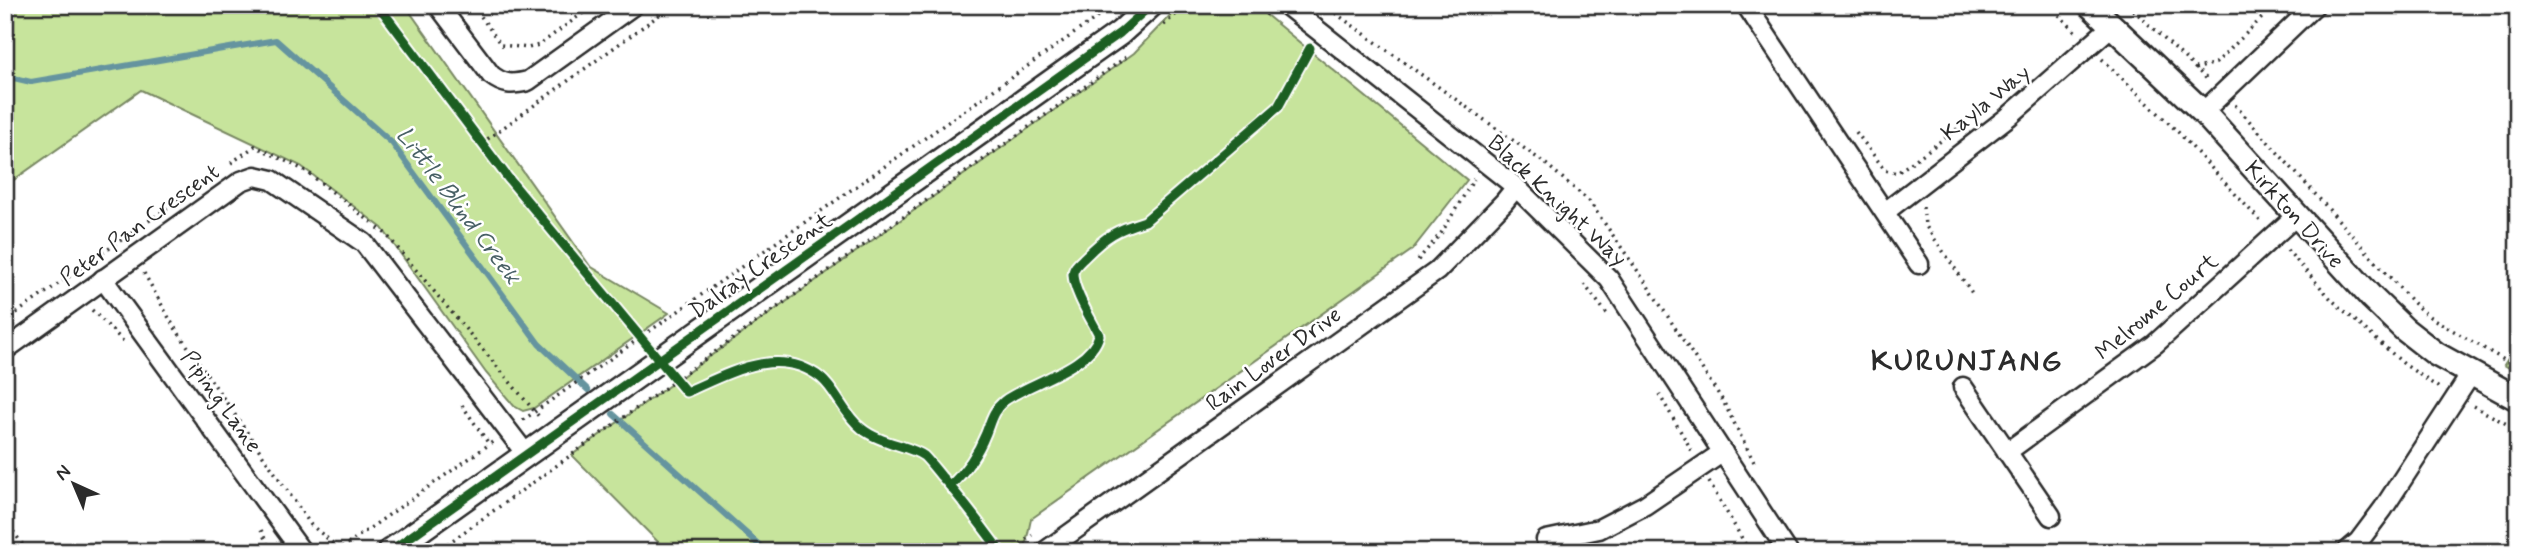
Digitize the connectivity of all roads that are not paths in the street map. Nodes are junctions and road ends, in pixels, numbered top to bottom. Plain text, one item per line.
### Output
1 (438, 5) edge
2 (634, 5) edge
3 (1151, 5) edge
4 (1286, 5) edge
5 (1746, 5) edge
6 (2090, 5) edge
7 (2315, 5) edge
8 (2112, 26) junction
9 (2203, 113) junction
10 (1516, 187) junction
11 (1885, 212) junction
12 (2297, 215) junction
13 (1919, 264) dead end
14 (103, 279) junction
15 (5, 350) edge
16 (2471, 374) junction
17 (1963, 387) dead end
18 (2518, 399) edge
19 (1723, 452) junction
20 (2007, 453) junction
21 (526, 454) junction
22 (2051, 516) dead end
23 (1546, 540) dead end
24 (302, 552) edge
25 (389, 552) edge
26 (1044, 552) edge
27 (1788, 552) edge
28 (2346, 552) edge

1 - 2 street
3 - 21 street, Dalray Crescent
4 - 10 street, Black Knight Way
5 - 11 street
6 - 8 street, Kirkton Drive
7 - 9 street
8 - 9 street, Kirkton Drive
8 - 11 street, Kayla Way
9 - 12 street, Kirkton Drive
10 - 19 street, Black Knight Way
10 - 26 street, Rain Lover Drive
11 - 13 street
12 - 16 street, Kirkton Drive
12 - 20 street, Melrome Court
14 - 15 street, Peter Pan Crescent
14 - 21 street, Peter Pan Crescent
14 - 24 street, Piping Lane
16 - 18 street, Kirkton Drive
16 - 28 street
17 - 20 street
19 - 23 street
19 - 27 street, Black Knight Way
20 - 22 street
21 - 25 street, Dalray Crescent

